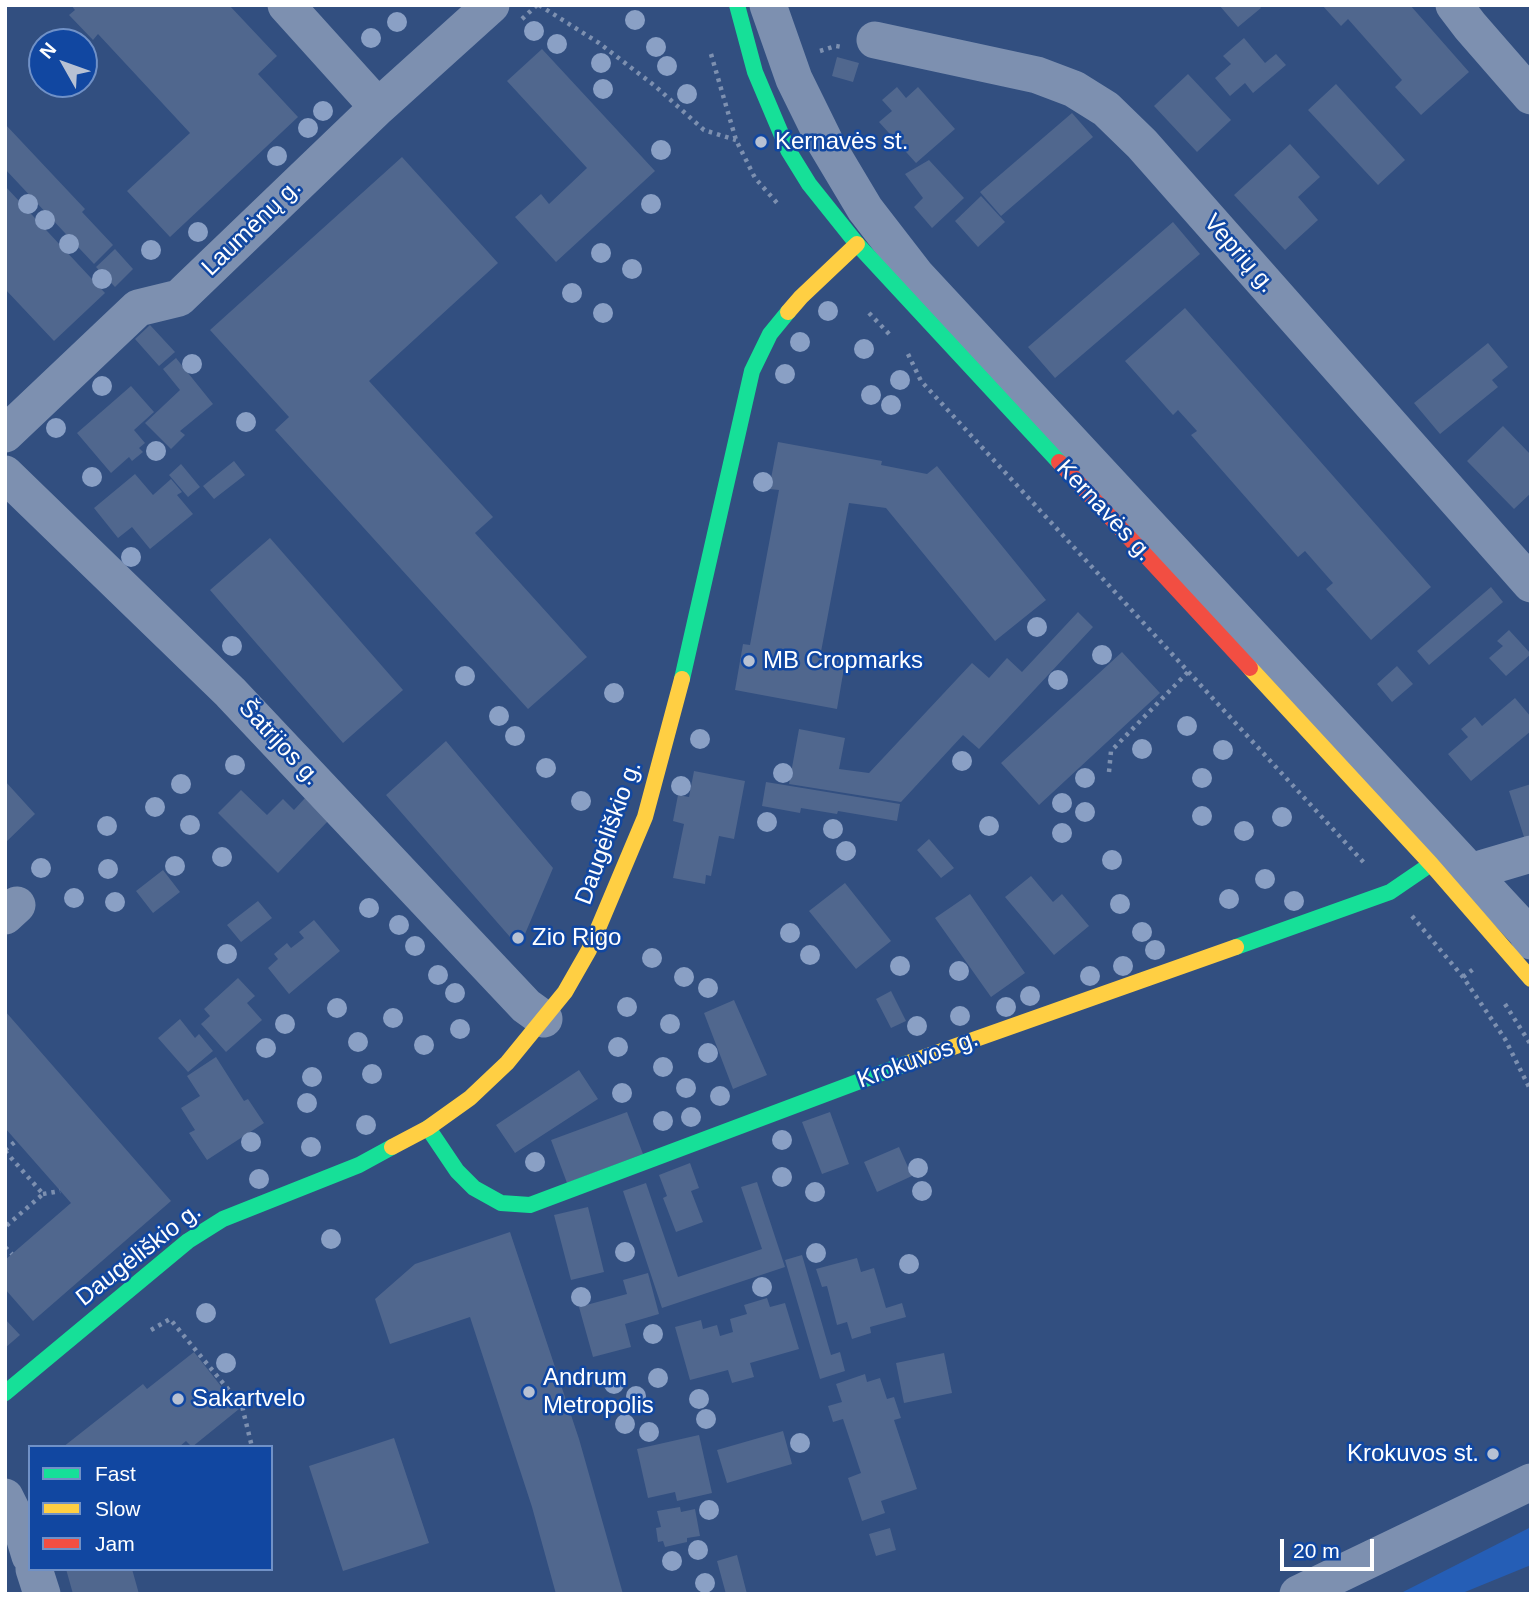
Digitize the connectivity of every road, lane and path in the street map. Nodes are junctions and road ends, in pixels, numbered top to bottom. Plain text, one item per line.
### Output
1 (286, 5) edge
2 (491, 5) edge
3 (539, 5) edge
4 (737, 5) edge
5 (768, 5) edge
6 (1454, 5) edge
7 (875, 40) dead end
8 (1531, 96) edge
9 (378, 107) junction
10 (736, 140) dead end
11 (857, 244) junction
12 (906, 350) dead end
13 (5, 434) edge
14 (5, 474) edge
15 (1531, 584) edge
16 (1188, 672) junction
17 (1109, 772) dead end
18 (1531, 854) edge
19 (1431, 864) junction
20 (1470, 872) junction
21 (1390, 892) junction
22 (1531, 941) edge
23 (1481, 964) dead end
24 (1463, 977) junction
25 (1531, 979) edge
26 (544, 1020) junction
27 (1531, 1091) edge
28 (428, 1128) junction
29 (16, 1141) dead end
30 (5, 1151) edge
31 (60, 1191) dead end
32 (43, 1194) junction
33 (5, 1227) edge
34 (5, 1247) edge
35 (12, 1254) dead end
36 (151, 1330) dead end
37 (5, 1393) edge
38 (252, 1445) edge
39 (1531, 1482) edge
40 (5, 1497) edge
41 (28, 1549) edge
42 (35, 1571) edge
43 (42, 1594) edge
44 (1298, 1594) edge

1 - 9 street
2 - 9 street, Laumėnų g.
3 - 10 path
4 - 11 street, Kernavės g.
5 - 20 street, Kernavės g.
6 - 8 street
7 - 15 street, Veprių g.
9 - 13 street, Laumėnų g.
11 - 19 street, Kernavės g.
11 - 26 street, Daugėliškio g.
12 - 16 path
14 - 26 street, Šatrijos g.
16 - 17 path
16 - 21 path
18 - 20 street
19 - 21 street, Krokuvos g.
19 - 25 street, Kernavės g.
20 - 22 street, Kernavės g.
21 - 24 path
21 - 28 street, Krokuvos g.
23 - 24 path
24 - 27 path
26 - 28 street, Daugėliškio g.
28 - 37 street, Daugėliškio g.
29 - 30 path
30 - 32 path
31 - 32 path
32 - 33 path
34 - 35 path
36 - 38 path
39 - 44 street
40 - 41 street
42 - 43 street

